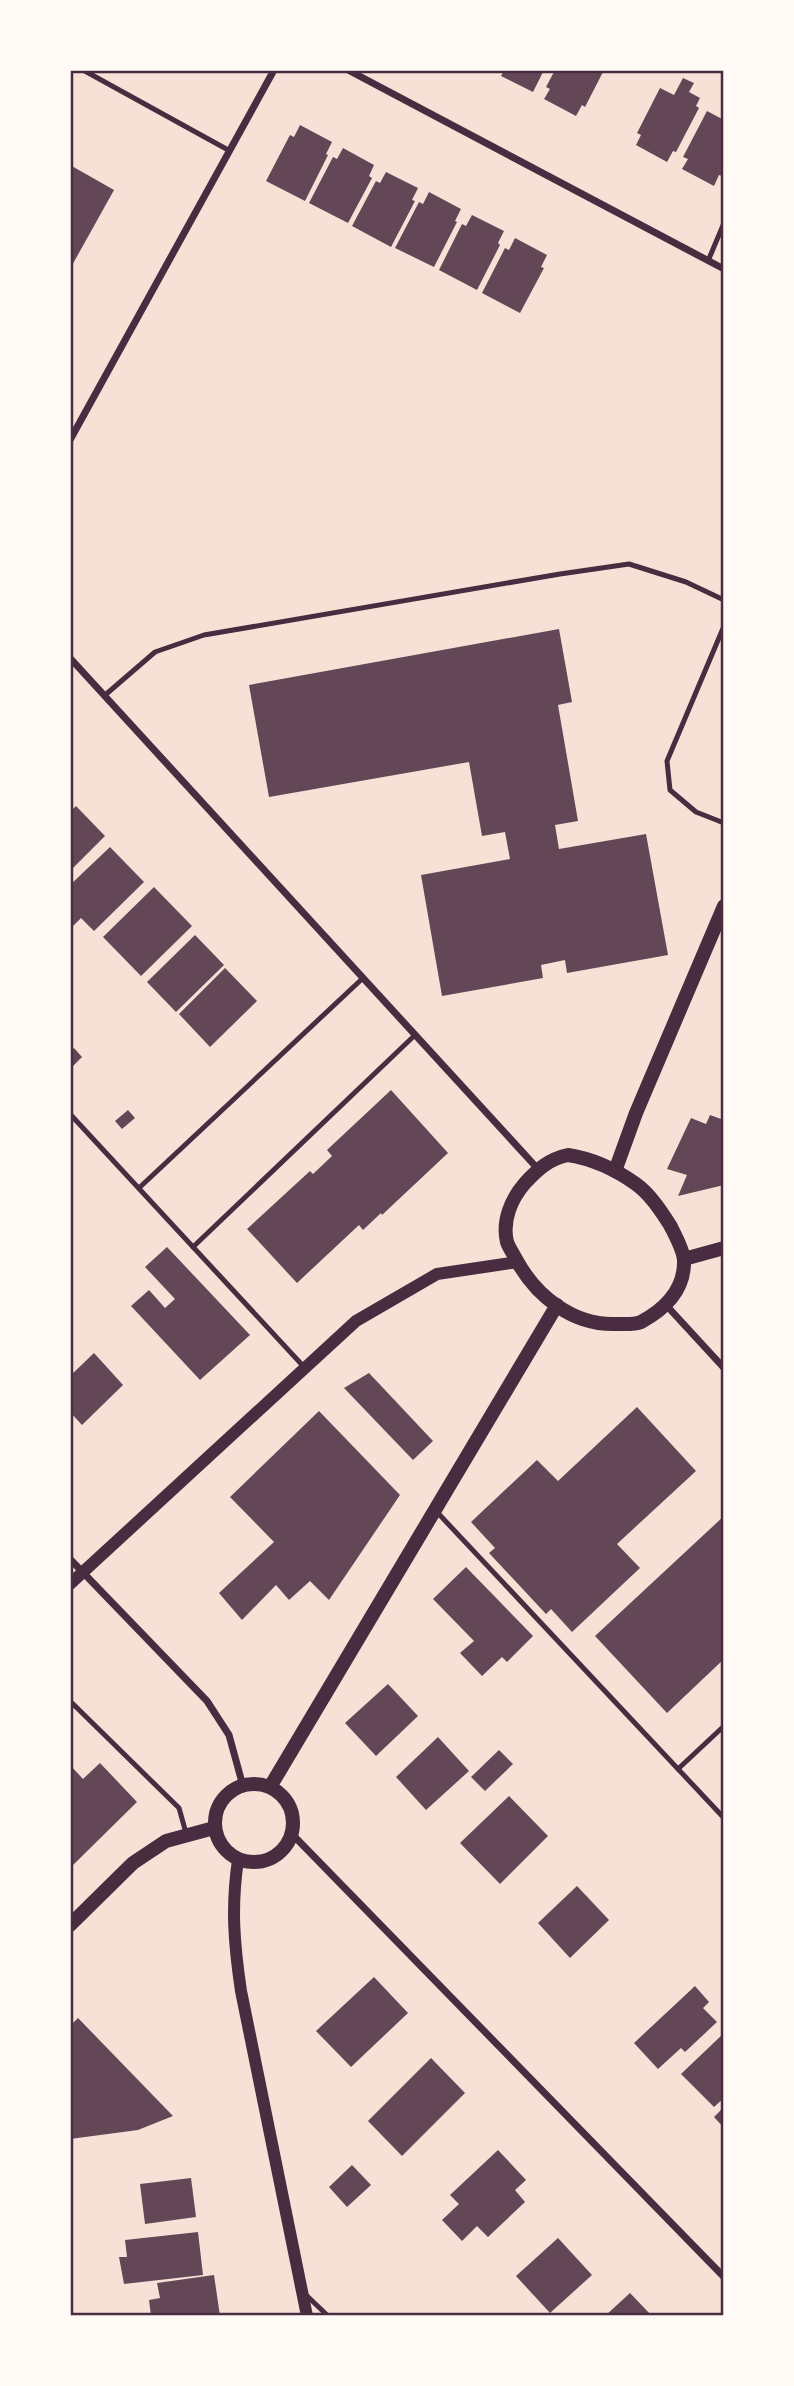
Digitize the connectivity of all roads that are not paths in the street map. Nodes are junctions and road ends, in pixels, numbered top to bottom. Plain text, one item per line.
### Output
1 (83, 70) edge
2 (274, 70) edge
3 (348, 70) edge
4 (230, 151) junction
5 (724, 223) edge
6 (708, 261) junction
7 (724, 269) edge
8 (70, 440) edge
9 (724, 600) edge
10 (724, 626) edge
11 (70, 658) edge
12 (104, 696) junction
13 (724, 823) edge
14 (724, 906) edge
15 (363, 978) junction
16 (415, 1035) junction
17 (70, 1114) edge
18 (538, 1169) junction
19 (615, 1171) junction
20 (139, 1188) junction
21 (193, 1247) junction
22 (724, 1248) edge
23 (684, 1259) junction
24 (518, 1262) junction
25 (666, 1305) junction
26 (557, 1306) junction
27 (306, 1368) junction
28 (724, 1368) edge
29 (434, 1510) junction
30 (70, 1559) edge
31 (82, 1573) junction
32 (70, 1584) edge
33 (70, 1701) edge
34 (724, 1726) edge
35 (678, 1769) junction
36 (243, 1786) junction
37 (270, 1787) junction
38 (724, 1818) edge
39 (214, 1828) junction
40 (291, 1833) junction
41 (187, 1835) junction
42 (237, 1860) junction
43 (70, 1926) edge
44 (724, 2277) edge
45 (302, 2292) junction
46 (307, 2316) edge
47 (328, 2316) edge

1 - 4 lane
2 - 4 street
3 - 6 street
4 - 8 street
5 - 6 lane
6 - 7 street
9 - 12 lane
10 - 13 lane
11 - 12 street
12 - 15 street
14 - 19 main road
15 - 16 street
15 - 20 lane
16 - 18 street
16 - 21 lane
17 - 20 lane
18 - 19 main road
18 - 24 main road
19 - 23 main road
20 - 21 lane
21 - 27 lane
22 - 23 main road
23 - 25 main road
24 - 26 main road
24 - 27 street
25 - 26 main road
25 - 28 street
26 - 29 main road
27 - 31 street
29 - 35 lane
29 - 37 main road
30 - 31 street
31 - 32 street
31 - 36 street
33 - 41 lane
34 - 35 lane
35 - 38 lane
36 - 37 main road
36 - 39 main road
37 - 40 main road
39 - 41 main road
39 - 42 main road
40 - 42 main road
40 - 44 street
41 - 43 main road
42 - 45 street
45 - 46 street
45 - 47 lane

